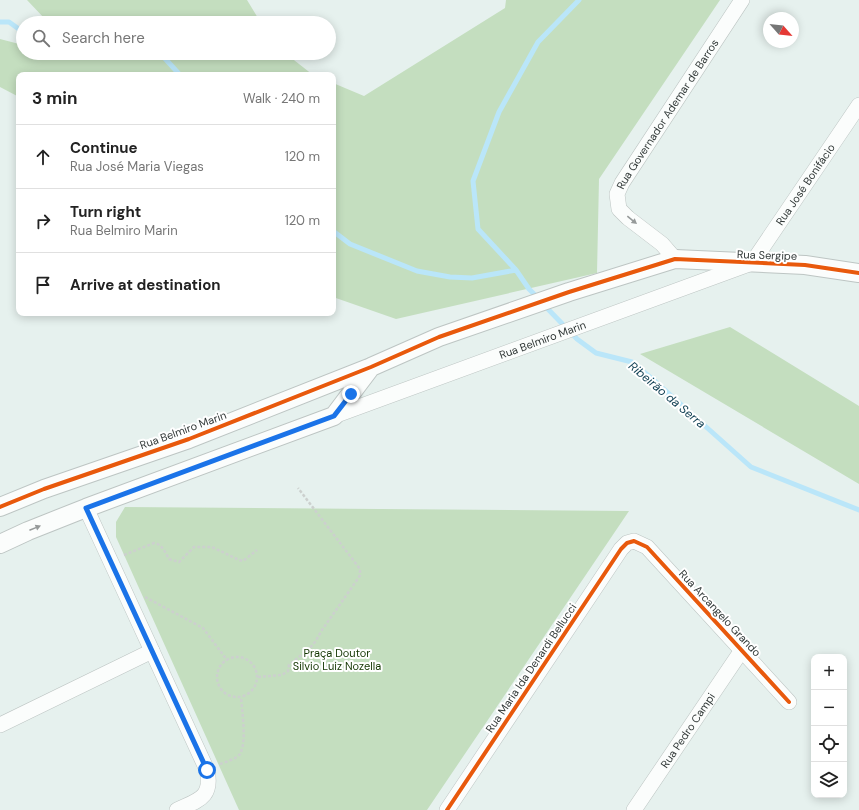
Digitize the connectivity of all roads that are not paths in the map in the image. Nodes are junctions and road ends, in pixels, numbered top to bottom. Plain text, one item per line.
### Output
1 (742, 0) edge
2 (859, 105) edge
3 (675, 259) junction
4 (752, 263) junction
5 (859, 273) edge
6 (371, 367) junction
7 (334, 416) junction
8 (0, 507) edge
9 (86, 508) junction
10 (634, 541) joint
11 (0, 544) edge
12 (742, 650) junction
13 (152, 651) junction
14 (789, 702) dead end
15 (0, 725) edge
16 (178, 810) edge
17 (446, 810) edge
18 (634, 810) edge

1 -> 3 street, Rua Governador Ademar de Barros
2 - 4 street, Rua José Bonifácio
3 - 4 street, Rua Sergipe
3 - 6 street, Rua Belmiro Marin
4 - 5 street, Rua Sergipe
4 - 7 street, Rua Belmiro Marin
6 - 7 street
6 - 8 street, Rua Belmiro Marin
7 - 9 street, Rua Belmiro Marin
11 -> 9 street, Rua Belmiro Marin
9 - 13 street
10 - 12 street, Rua Arcangelo Grando
10 - 17 street, Rua Maria Ida Denardi Bellucci
12 - 14 street, Rua Arcangelo Grando
12 - 18 street, Rua Pedro Campi
13 - 15 street
13 - 16 street

